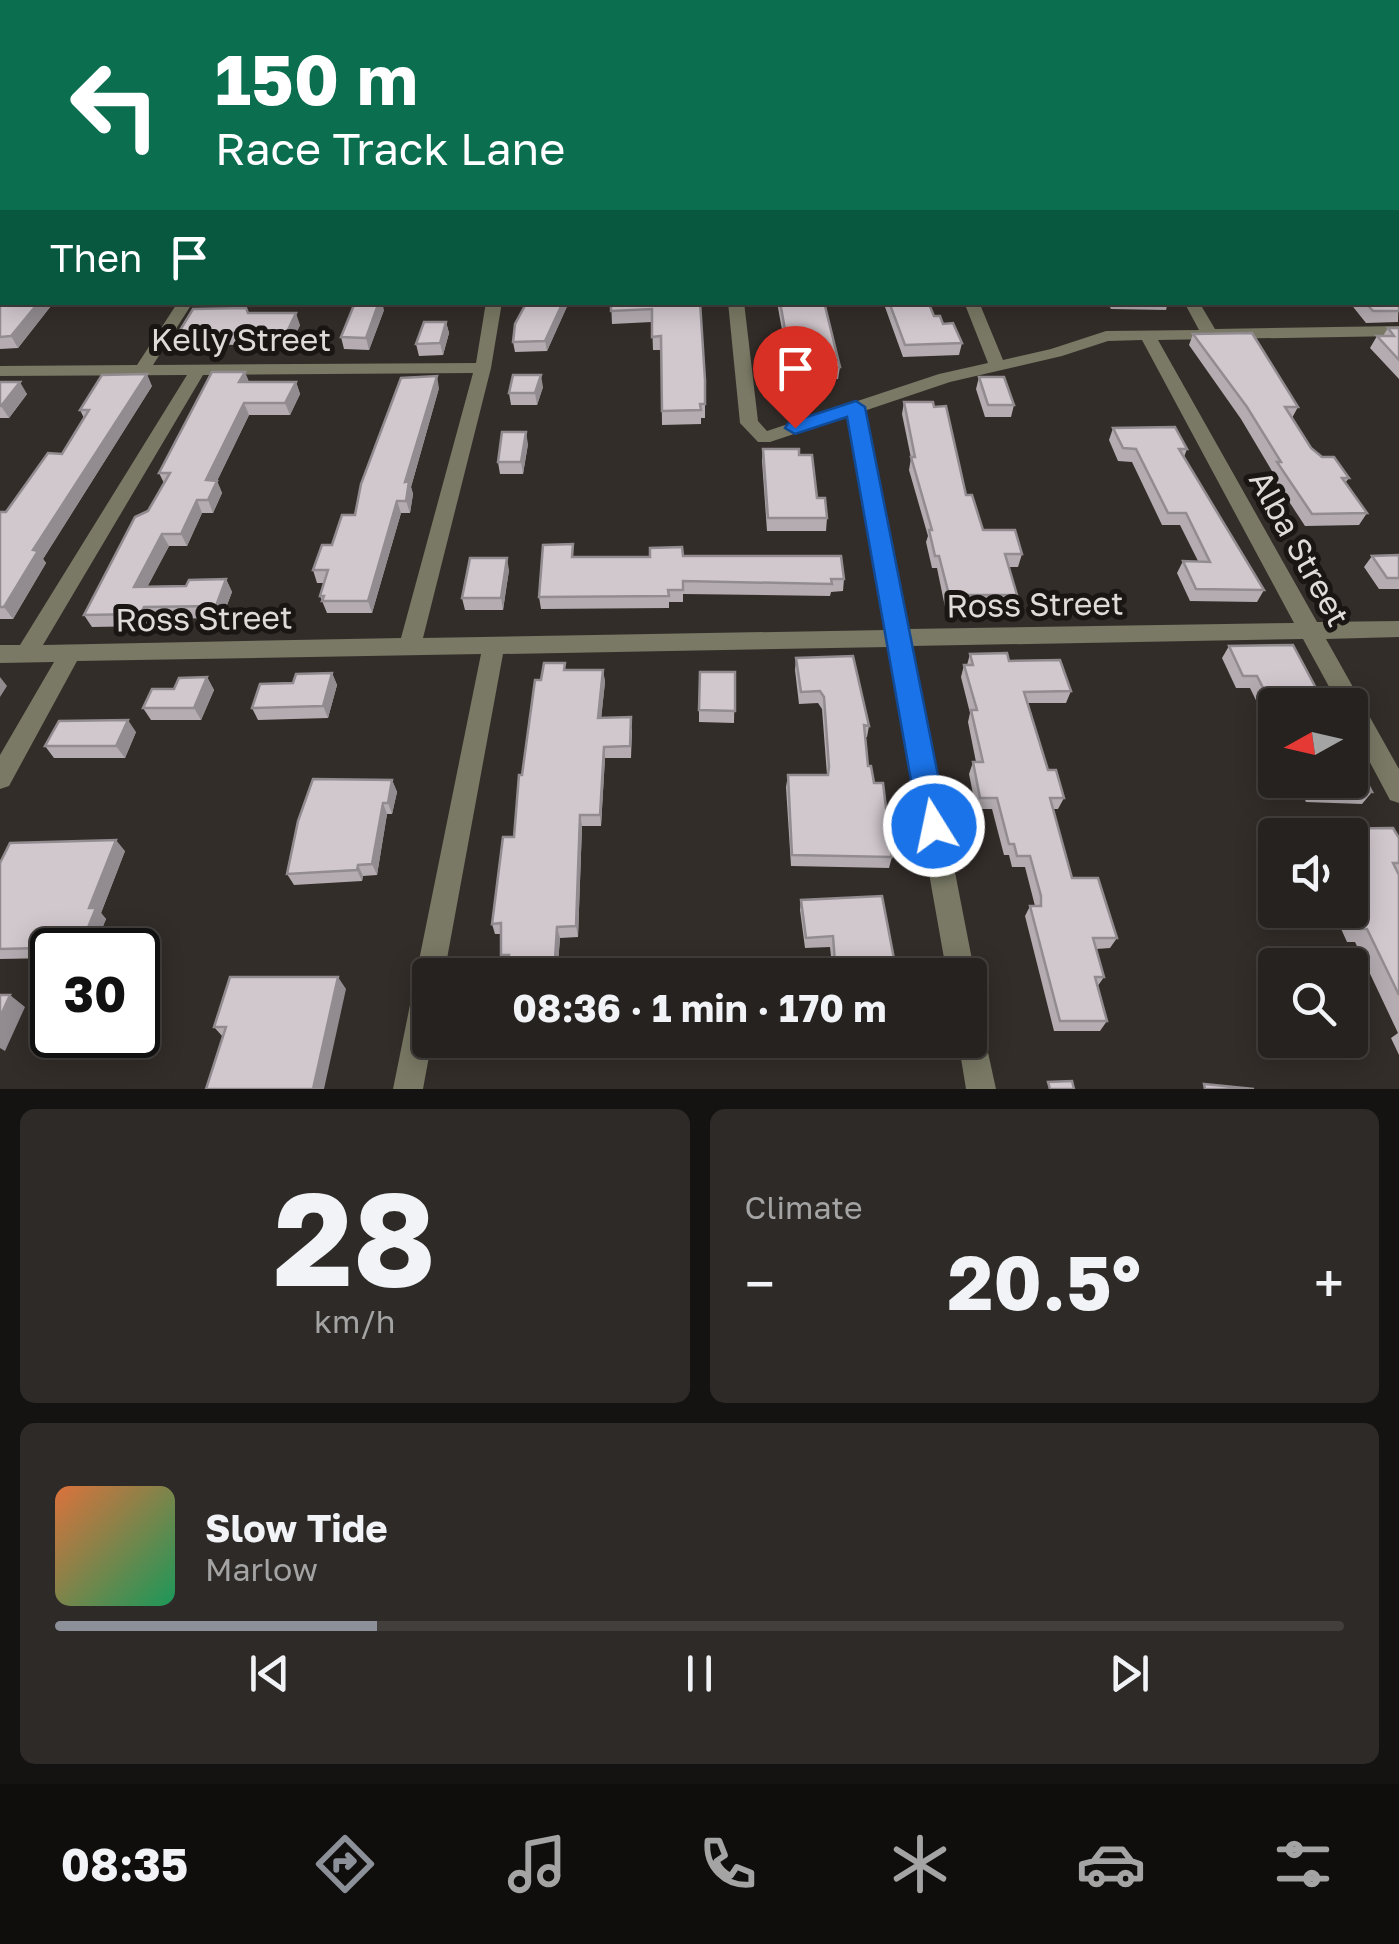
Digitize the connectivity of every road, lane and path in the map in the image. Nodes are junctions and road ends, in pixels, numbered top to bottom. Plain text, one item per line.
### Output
1 (184, 305) edge
2 (494, 305) edge
3 (736, 305) edge
4 (971, 305) edge
5 (1193, 305) edge
6 (1399, 331) edge
7 (1210, 334) junction
8 (1148, 335) junction
9 (998, 367) junction
10 (483, 368) junction
11 (142, 370) junction
12 (198, 370) junction
13 (0, 371) edge
14 (856, 407) junction
15 (1399, 629) edge
16 (1311, 631) junction
17 (900, 640) junction
18 (493, 646) junction
19 (409, 648) junction
20 (70, 653) junction
21 (0, 654) edge
22 (26, 654) junction
23 (0, 778) edge
24 (1399, 792) edge
25 (958, 958) edge
26 (976, 1058) edge
27 (408, 1089) edge
28 (982, 1089) edge

1 - 11 street
2 - 10 street
3 - 14 street
4 - 9 street
5 - 7 street
6 - 7 street
7 - 8 street
8 - 9 street
8 - 16 street, Alba Street
9 - 14 street
10 - 12 street, Kelly Street
10 - 19 street
11 - 12 street, Kelly Street
11 - 13 street, Kelly Street
12 - 22 street
14 - 17 street
15 - 16 street, Ross Street
16 - 17 street, Ross Street
16 - 24 street, Alba Street
17 - 18 street, Ross Street
17 - 25 street
18 - 19 street, Ross Street
18 - 27 street
19 - 20 street, Ross Street
20 - 22 street, Ross Street
20 - 23 street
21 - 22 street, Ross Street
26 - 28 street

